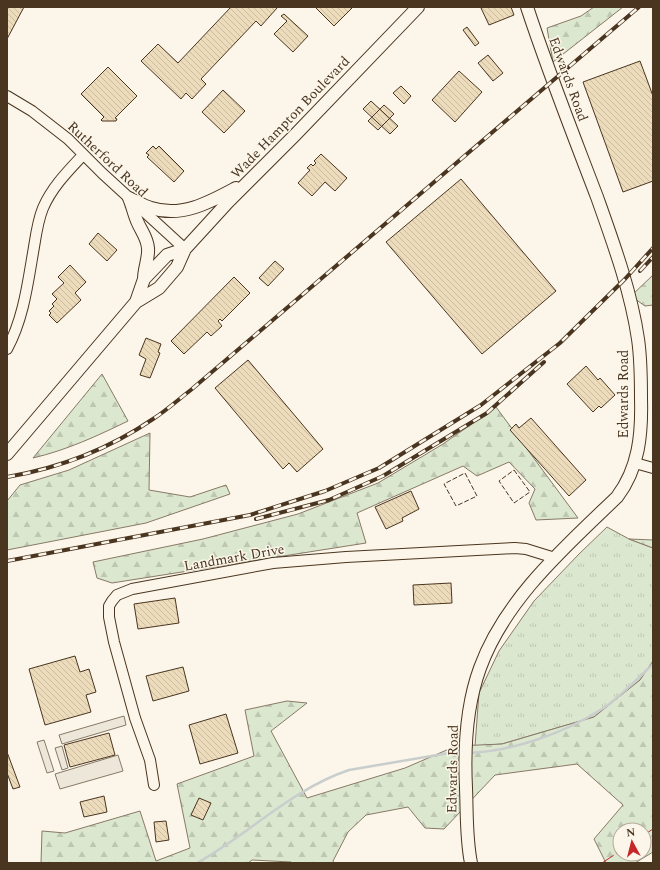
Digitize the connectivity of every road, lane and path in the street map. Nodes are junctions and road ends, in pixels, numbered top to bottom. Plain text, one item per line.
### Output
1 (418, 7) edge
2 (527, 7) edge
3 (7, 96) edge
4 (83, 155) junction
5 (248, 182) junction
6 (129, 198) junction
7 (185, 249) junction
8 (144, 279) junction
9 (136, 302) junction
10 (7, 349) edge
11 (9, 451) edge
12 (634, 463) junction
13 (653, 468) edge
14 (555, 558) junction
15 (154, 785) dead end
16 (470, 863) edge

1 - 5 main road, Wade Hampton Boulevard
2 - 12 main road, Edwards Road
3 - 4 street, Rutherford Road
4 - 6 street, Rutherford Road
4 - 10 street
5 - 6 main road
5 - 7 main road, Wade Hampton Boulevard
6 - 7 street, Rutherford Road
6 - 8 main road
7 - 8 main road, Wade Hampton Boulevard
7 - 9 main road, Wade Hampton Boulevard
8 - 9 main road, Wade Hampton Boulevard
9 - 11 main road, Wade Hampton Boulevard
12 - 13 street
12 - 14 main road, Edwards Road
14 - 15 street, Landmark Drive
14 - 16 main road, Edwards Road

